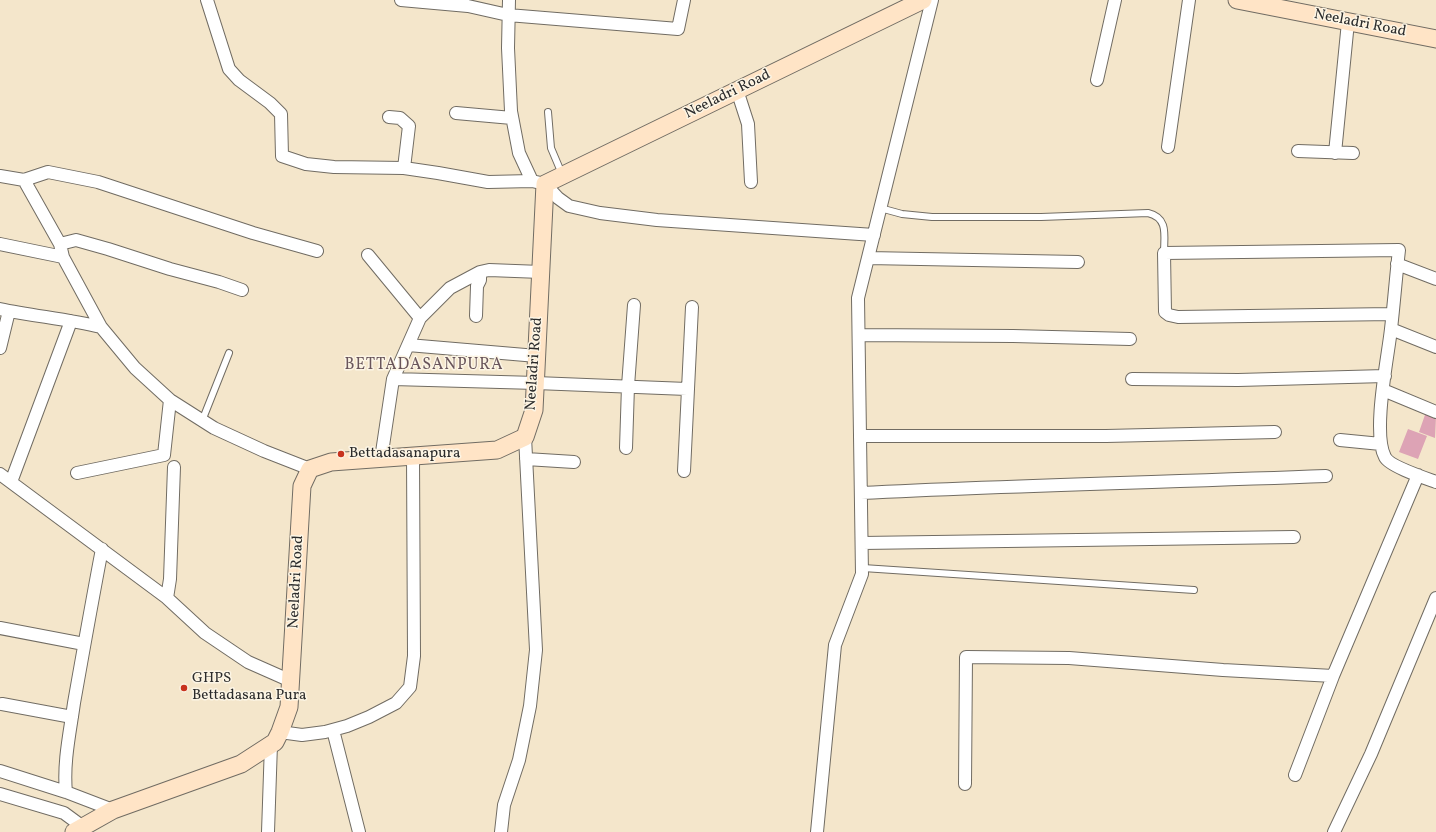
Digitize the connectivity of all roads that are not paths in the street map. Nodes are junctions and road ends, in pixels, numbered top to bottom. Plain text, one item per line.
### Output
1 (207, 0) edge
2 (401, 0) edge
3 (508, 0) edge
4 (684, 0) edge
5 (923, 0) edge
6 (932, 0) edge
7 (1115, 0) edge
8 (1189, 0) edge
9 (1237, 0) edge
10 (1284, 5) edge
11 (508, 15) junction
12 (1348, 22) junction
13 (1436, 40) edge
14 (1097, 80) dead end
15 (737, 90) junction
16 (548, 112) dead end
17 (456, 113) dead end
18 (389, 117) dead end
19 (512, 118) junction
20 (1168, 148) dead end
21 (1298, 151) dead end
22 (1335, 152) junction
23 (1353, 153) dead end
24 (404, 168) junction
25 (562, 175) junction
26 (0, 176) edge
27 (24, 180) junction
28 (538, 182) junction
29 (751, 182) dead end
30 (880, 208) junction
31 (874, 235) junction
32 (0, 244) edge
33 (60, 244) junction
34 (317, 251) dead end
35 (1164, 253) junction
36 (368, 255) dead end
37 (63, 257) junction
38 (868, 258) junction
39 (1078, 262) dead end
40 (1397, 264) junction
41 (480, 272) junction
42 (541, 272) junction
43 (1436, 279) edge
44 (242, 290) dead end
45 (634, 305) dead end
46 (692, 307) dead end
47 (4, 310) edge
48 (1392, 314) junction
49 (476, 316) dead end
50 (420, 318) junction
51 (71, 321) junction
52 (101, 327) junction
53 (1391, 329) junction
54 (859, 335) junction
55 (1130, 338) dead end
56 (408, 345) junction
57 (1436, 347) edge
58 (0, 348) edge
59 (229, 353) dead end
60 (537, 356) junction
61 (1385, 376) junction
62 (393, 379) junction
63 (1132, 379) dead end
64 (536, 382) junction
65 (628, 386) junction
66 (687, 390) junction
67 (1383, 390) junction
68 (170, 400) junction
69 (1436, 412) edge
70 (202, 421) junction
71 (1275, 432) dead end
72 (860, 436) junction
73 (525, 437) junction
74 (1340, 440) dead end
75 (1381, 444) junction
76 (626, 448) dead end
77 (413, 456) junction
78 (381, 459) junction
79 (526, 459) junction
80 (574, 462) dead end
81 (174, 467) dead end
82 (310, 469) junction
83 (684, 471) dead end
84 (77, 473) dead end
85 (0, 474) edge
86 (1418, 475) junction
87 (1326, 476) dead end
88 (11, 482) junction
89 (1436, 482) edge
90 (861, 493) junction
91 (1294, 537) dead end
92 (862, 543) junction
93 (102, 549) junction
94 (863, 568) junction
95 (1194, 590) dead end
96 (167, 598) junction
97 (1436, 598) edge
98 (0, 628) edge
99 (84, 644) junction
100 (1333, 676) junction
101 (291, 681) junction
102 (2, 704) dead end
103 (72, 717) junction
104 (333, 730) junction
105 (275, 738) junction
106 (0, 771) edge
107 (1295, 775) dead end
108 (965, 784) dead end
109 (66, 792) junction
110 (0, 794) edge
111 (113, 810) junction
112 (78, 830) edge
113 (268, 832) edge
114 (359, 832) edge
115 (501, 832) edge
116 (817, 832) edge
117 (1334, 832) edge

1 - 24 street
2 - 11 street
3 - 11 street
4 - 11 street
5 - 15 main road, Neeladri Road
6 - 30 street
7 - 14 street
8 - 20 street
9 - 10 main road, Neeladri Road
10 - 12 main road, Neeladri Road
11 - 19 street
12 - 13 main road, Neeladri Road
12 - 22 street
15 - 25 main road, Neeladri Road
15 - 29 street
16 - 25 lane
17 - 19 street
18 - 24 street
19 - 28 street
21 - 22 street
22 - 23 street
24 - 28 street
25 - 28 main road, Neeladri Road
26 - 27 street
27 - 33 street
27 - 34 street
28 - 31 street
28 - 42 main road, Neeladri Road
30 - 31 street
30 - 35 lane
31 - 38 street
32 - 37 street
33 - 37 street
33 - 44 street
35 - 40 street
35 - 48 street
36 - 50 street
37 - 52 street
38 - 39 street
38 - 54 street
40 - 43 street
40 - 48 street
41 - 42 street
41 - 49 street
41 - 50 street
42 - 60 main road, Neeladri Road
45 - 65 street
46 - 66 street
47 - 51 street
47 - 58 street
48 - 53 street
50 - 56 street
51 - 52 street
51 - 88 street
52 - 68 street
53 - 57 street
53 - 61 street
54 - 55 street
54 - 72 street
56 - 60 street
56 - 62 street
59 - 70 lane
60 - 64 main road, Neeladri Road
61 - 63 street
61 - 67 street
62 - 64 street
62 - 78 street
64 - 65 street
64 - 73 main road, Neeladri Road
65 - 66 street
65 - 76 street
66 - 83 street
67 - 69 street
67 - 75 street
68 - 70 street
68 - 84 street
70 - 82 street
71 - 72 street
72 - 90 street
73 - 77 main road
73 - 79 street
74 - 75 street
75 - 86 street
77 - 78 main road
77 - 104 street
78 - 82 main road
79 - 80 street
79 - 115 street
81 - 96 street
82 - 101 main road, Neeladri Road
85 - 88 street
86 - 89 street
86 - 100 street
87 - 90 street
88 - 93 street
90 - 92 street
91 - 92 street
92 - 94 street
93 - 96 street
93 - 99 street
94 - 95 lane
94 - 116 street
96 - 101 street
97 - 117 street
98 - 99 street
99 - 103 street
100 - 107 street
100 - 108 street
101 - 105 main road, Neeladri Road
102 - 103 street
103 - 109 street
104 - 105 street
104 - 114 street
105 - 111 main road
105 - 113 street
106 - 109 street
109 - 111 street
110 - 112 street
111 - 112 main road

